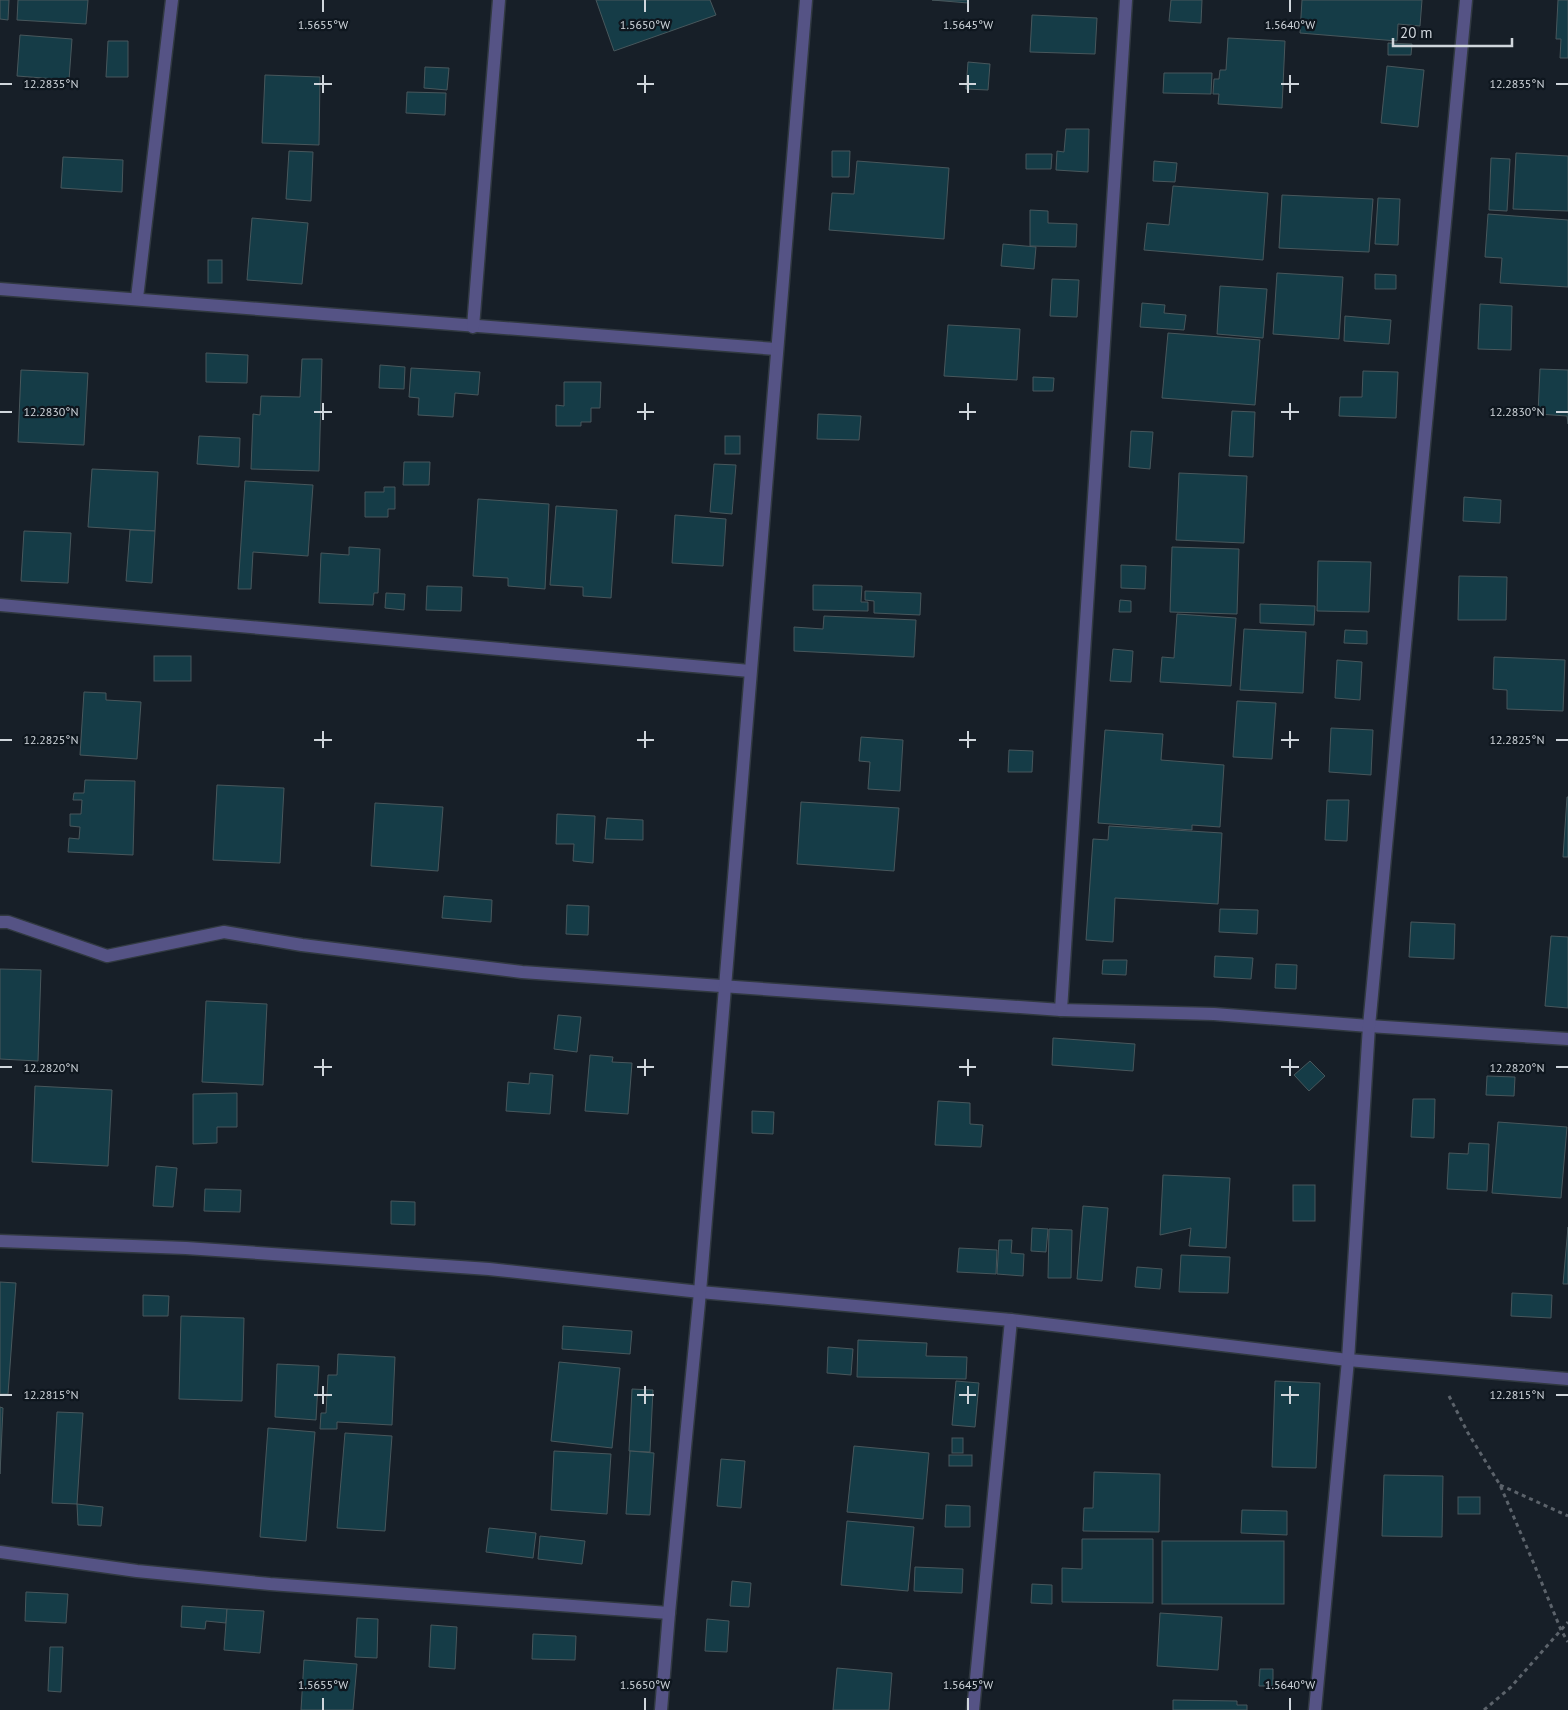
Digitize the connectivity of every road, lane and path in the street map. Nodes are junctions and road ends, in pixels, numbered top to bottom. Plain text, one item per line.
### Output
1 (172, 0) edge
2 (499, 0) edge
3 (806, 0) edge
4 (1126, 0) edge
5 (1466, 0) edge
6 (0, 289) edge
7 (137, 298) junction
8 (473, 326) junction
9 (776, 349) junction
10 (0, 605) edge
11 (750, 671) junction
12 (0, 922) edge
13 (724, 986) junction
14 (1060, 1010) junction
15 (1369, 1026) junction
16 (1568, 1039) edge
17 (0, 1241) edge
18 (700, 1292) junction
19 (1011, 1320) junction
20 (1348, 1360) junction
21 (1434, 1367) junction
22 (1568, 1380) edge
23 (1500, 1485) junction
24 (1568, 1516) edge
25 (0, 1552) edge
26 (669, 1613) junction
27 (1568, 1622) edge
28 (1561, 1630) junction
29 (1568, 1642) edge
30 (661, 1710) edge
31 (974, 1710) edge
32 (1315, 1710) edge
33 (1484, 1710) edge

1 - 7 street
2 - 8 street
3 - 9 street
4 - 14 street
5 - 15 street
6 - 7 street
7 - 8 street
8 - 9 street
9 - 11 street
10 - 11 street
11 - 13 street
12 - 13 street
13 - 14 street
13 - 18 street
14 - 15 street
15 - 16 street
15 - 20 street
17 - 18 street
18 - 19 street
18 - 26 street
19 - 20 street
19 - 31 street
20 - 21 street
20 - 32 street
21 - 22 street
21 - 23 path
23 - 24 path
23 - 28 path
25 - 26 street
26 - 30 street
27 - 28 path
28 - 29 path
28 - 33 path

